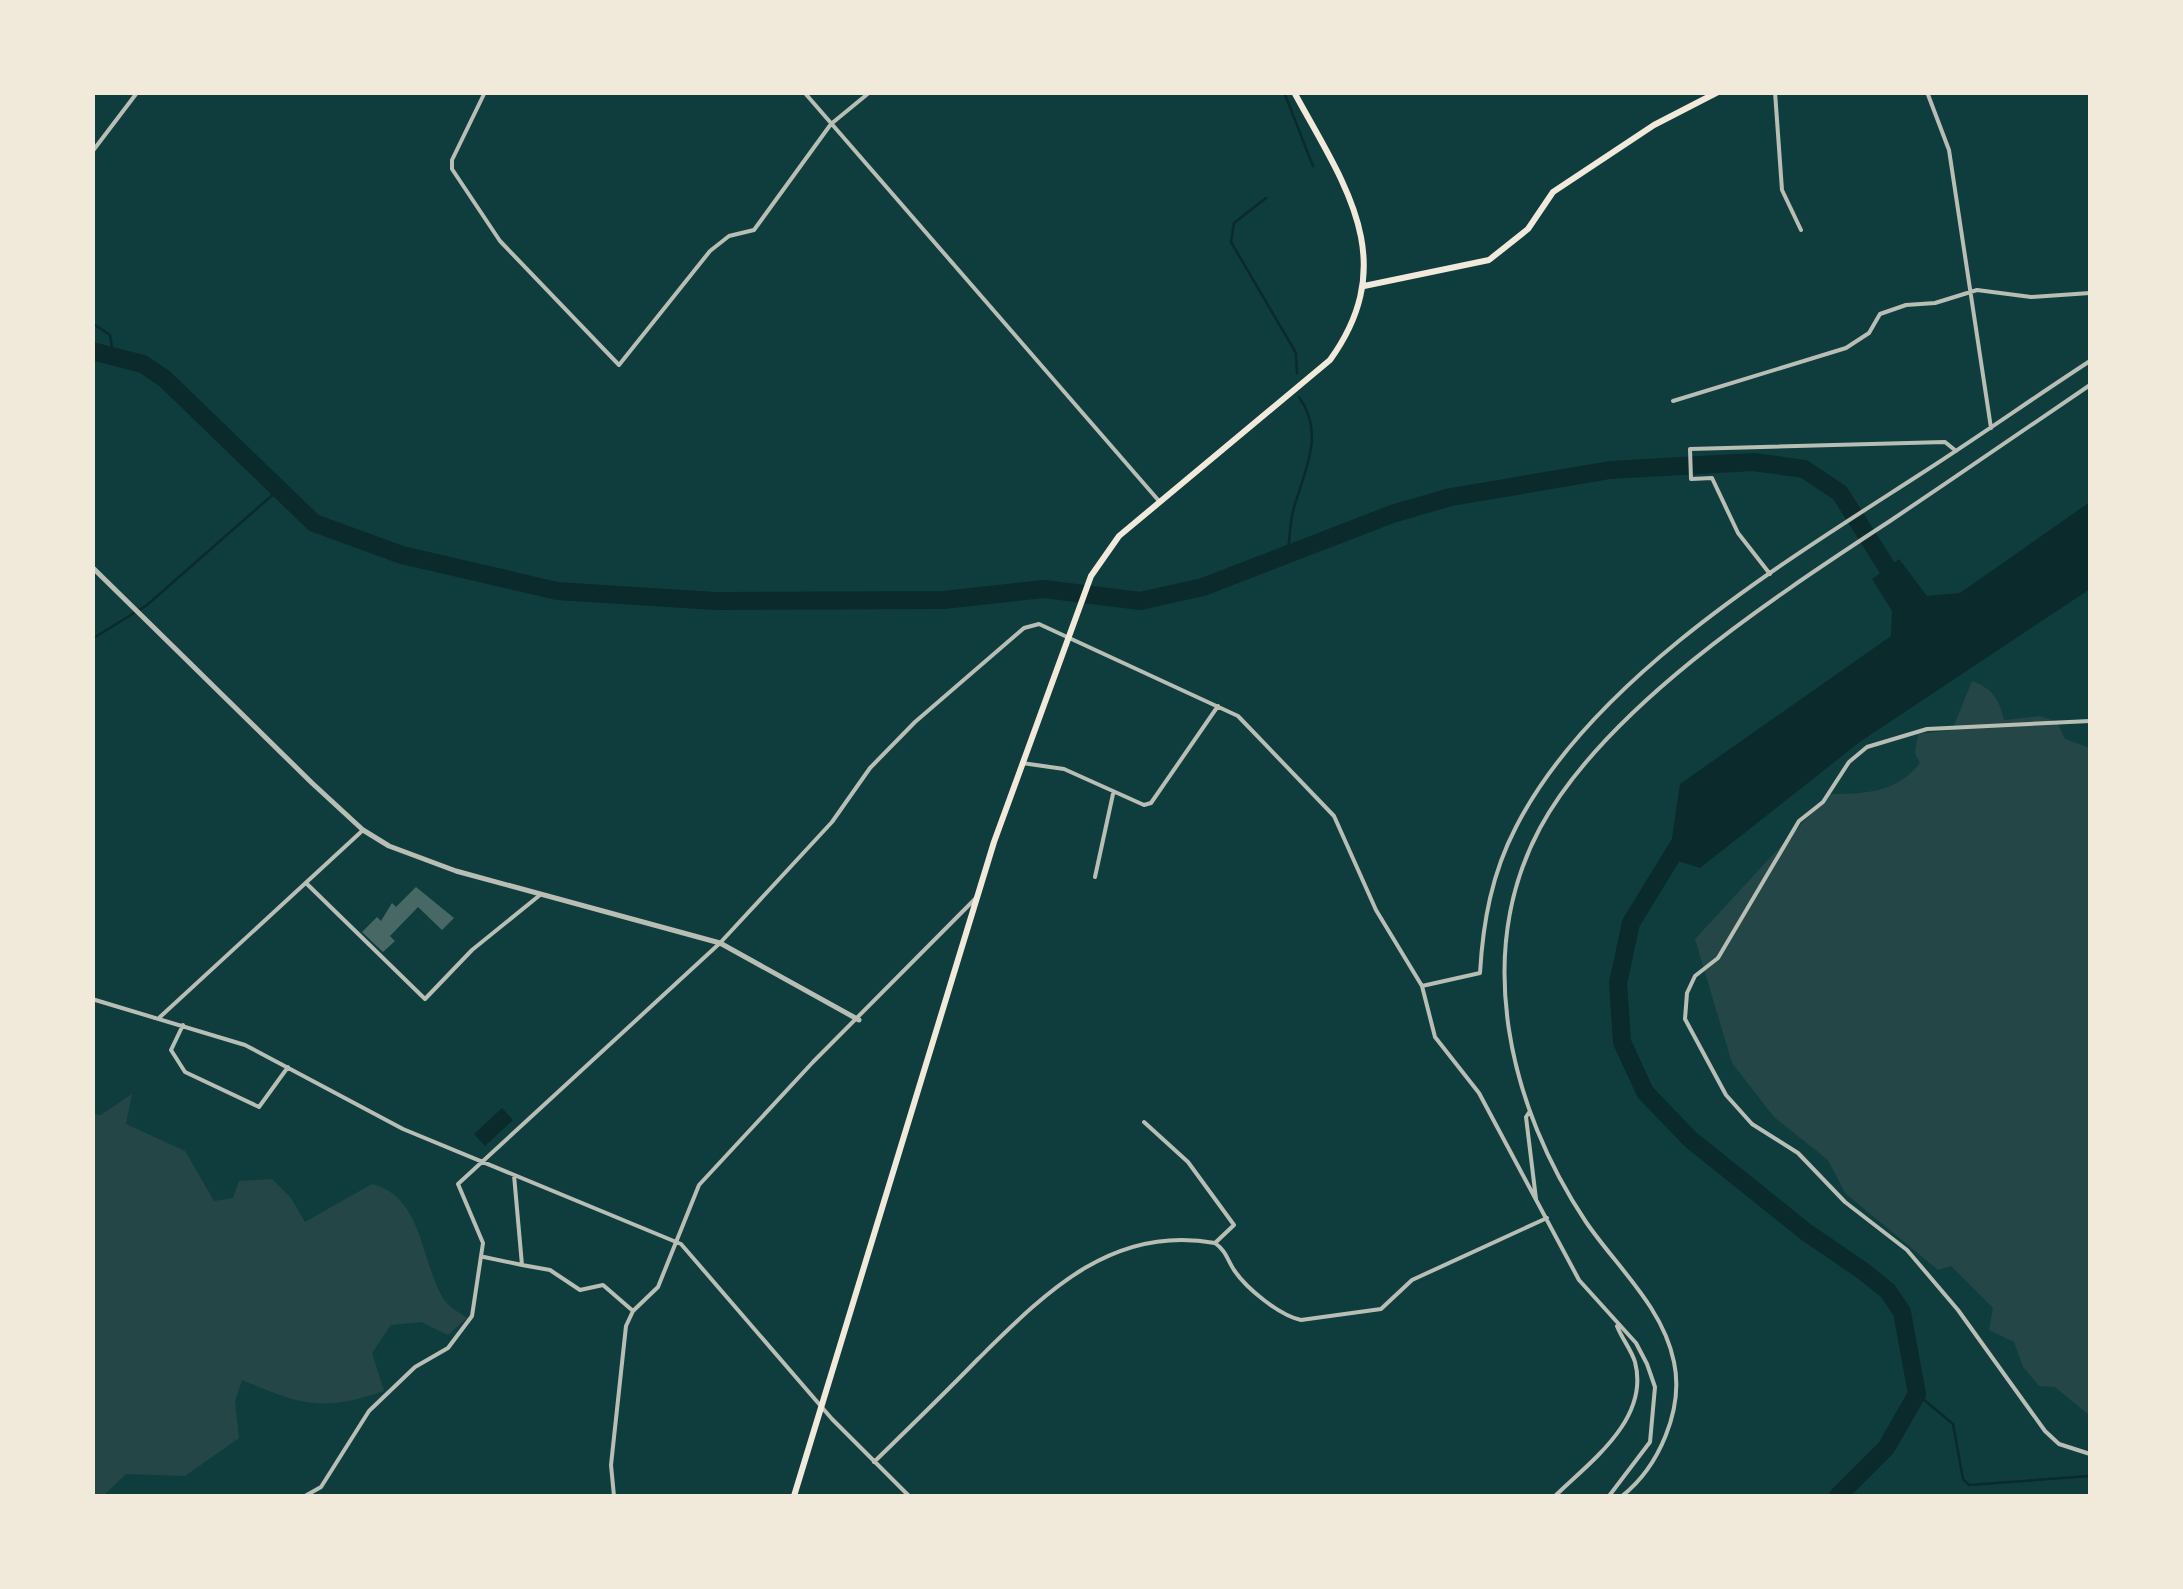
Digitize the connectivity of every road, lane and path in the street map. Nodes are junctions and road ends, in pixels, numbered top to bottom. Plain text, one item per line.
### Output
1 (485, 92) edge
2 (804, 92) edge
3 (870, 92) edge
4 (1294, 92) edge
5 (1718, 92) edge
6 (1775, 92) edge
7 (1927, 92) edge
8 (136, 94) edge
9 (831, 124) junction
10 (92, 152) edge
11 (1801, 230) dead end
12 (1364, 286) junction
13 (1971, 292) junction
14 (2090, 293) edge
15 (2090, 361) edge
16 (2090, 385) edge
17 (1674, 401) dead end
18 (1991, 428) junction
19 (1956, 451) junction
20 (1159, 501) junction
21 (92, 568) edge
22 (1770, 574) junction
23 (1070, 636) junction
24 (1218, 706) junction
25 (2090, 722) edge
26 (1022, 763) junction
27 (1113, 794) junction
28 (363, 830) junction
29 (1095, 877) dead end
30 (307, 884) junction
31 (541, 894) junction
32 (977, 897) junction
33 (720, 943) junction
34 (1422, 986) junction
35 (92, 999) edge
36 (160, 1017) junction
37 (859, 1020) junction
38 (183, 1024) junction
39 (288, 1066) junction
40 (1530, 1110) junction
41 (1144, 1122) dead end
42 (479, 1161) junction
43 (514, 1175) junction
44 (1536, 1199) junction
45 (1547, 1218) junction
46 (674, 1241) junction
47 (1214, 1243) junction
48 (484, 1257) junction
49 (522, 1265) junction
50 (633, 1311) junction
51 (1616, 1323) junction
52 (822, 1405) junction
53 (2090, 1454) edge
54 (874, 1462) junction
55 (306, 1496) edge
56 (614, 1496) edge
57 (794, 1496) edge
58 (909, 1496) edge
59 (1555, 1496) edge
60 (1609, 1496) edge
61 (1622, 1496) edge

1 - 9 street
2 - 9 street
3 - 9 street
4 - 12 main road
5 - 12 main road
6 - 11 street
7 - 13 street
8 - 10 street
9 - 20 street
12 - 20 main road
13 - 14 street
13 - 17 street
13 - 18 street
15 - 18 street
16 - 40 street
18 - 19 street
19 - 22 street
19 - 22 street
20 - 23 main road
21 - 28 street
22 - 34 street
23 - 24 street
23 - 26 main road
23 - 33 street
24 - 27 street
24 - 34 street
25 - 53 street
26 - 27 street
26 - 32 main road
27 - 29 street
28 - 30 street
28 - 31 street
30 - 31 street
30 - 36 street
31 - 33 street
32 - 37 street
32 - 52 main road
33 - 37 street
33 - 42 street
34 - 44 street
35 - 36 street
36 - 38 street
37 - 46 street
38 - 39 street
38 - 39 street
39 - 42 street
40 - 44 street
40 - 61 street
41 - 47 street
42 - 43 street
42 - 48 street
43 - 46 street
43 - 49 street
44 - 45 street
45 - 47 street
45 - 51 street
46 - 50 street
46 - 52 street
47 - 54 street
48 - 49 street
48 - 55 street
49 - 50 street
50 - 56 street
51 - 59 street
51 - 60 street
52 - 54 street
52 - 57 main road
54 - 58 street

